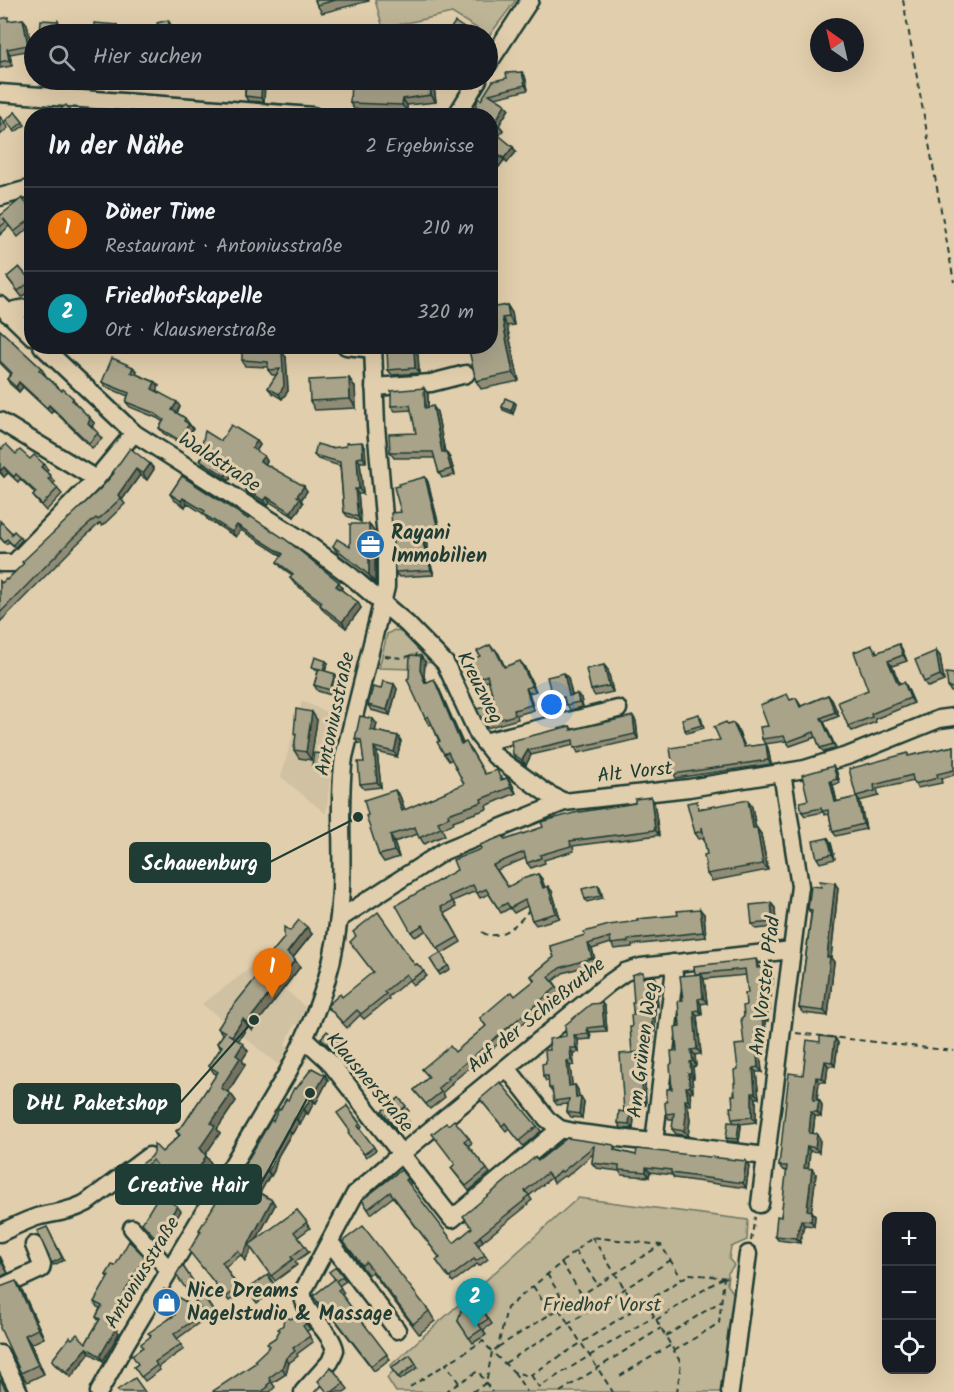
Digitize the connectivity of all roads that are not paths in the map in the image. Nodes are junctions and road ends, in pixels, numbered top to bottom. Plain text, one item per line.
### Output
1 (530, 0) edge
2 (498, 49) edge
3 (472, 90) edge
4 (3, 94) edge
5 (111, 108) edge
6 (461, 108) edge
7 (24, 190) edge
8 (0, 197) edge
9 (24, 308) edge
10 (4, 309) edge
11 (24, 328) edge
12 (50, 354) edge
13 (373, 354) edge
14 (466, 374) dead end
15 (374, 387) junction
16 (0, 421) edge
17 (134, 433) junction
18 (96, 479) junction
19 (0, 563) edge
20 (383, 604) junction
21 (618, 709) dead end
22 (954, 717) edge
23 (484, 742) junction
24 (782, 773) junction
25 (564, 802) junction
26 (339, 919) junction
27 (792, 950) junction
28 (673, 963) junction
29 (305, 1039) junction
30 (507, 1068) junction
31 (560, 1129) junction
32 (654, 1142) junction
33 (401, 1154) junction
34 (149, 1156) edge
35 (766, 1156) junction
36 (760, 1204) road end
37 (132, 1228) dead end
38 (0, 1233) edge
39 (330, 1242) junction
40 (34, 1245) dead end
41 (748, 1254) road end
42 (169, 1270) junction
43 (0, 1288) edge
44 (398, 1330) dead end
45 (0, 1354) edge
46 (19, 1392) edge
47 (99, 1392) edge
48 (303, 1392) edge
49 (730, 1392) edge

1 - 2 street
3 - 6 street
4 - 5 street
7 - 8 street
9 - 10 street
10 - 11 street
12 - 17 street, Waldstraße
13 - 15 street, Antoniusstraße
14 - 15 street
15 - 20 street, Antoniusstraße
16 - 18 street
17 - 18 street
17 - 20 street, Waldstraße
18 - 19 street
20 - 23 street, Kreuzweg
20 - 26 street, Antoniusstraße
21 - 23 street, Kreuzweg
22 - 24 street, Alt Vorst
23 - 25 street, Kreuzweg
24 - 25 street, Alt Vorst
24 - 27 street, Am Vorster Pfad
25 - 26 street, Alt Vorst
26 - 29 street, Antoniusstraße
27 - 28 street, Auf der Schießruthe
27 - 35 street, Am Vorster Pfad
28 - 30 street, Auf der Schießruthe
28 - 32 street, Am Grünen Weg
29 - 33 street, Klausnerstraße
29 - 42 street, Antoniusstraße
30 - 31 street
30 - 33 street, Auf der Schießruthe
31 - 32 street, Am Grünen Weg
31 - 33 street, Klausnerstraße
32 - 35 street, Am Grünen Weg
33 - 39 street, Klausnerstraße
34 - 38 street
35 - 36 street, Am Vorster Pfad
37 - 42 street
39 - 44 street
39 - 48 street, Klausnerstraße
40 - 43 street
41 - 49 street
42 - 47 street, Antoniusstraße
45 - 46 street

